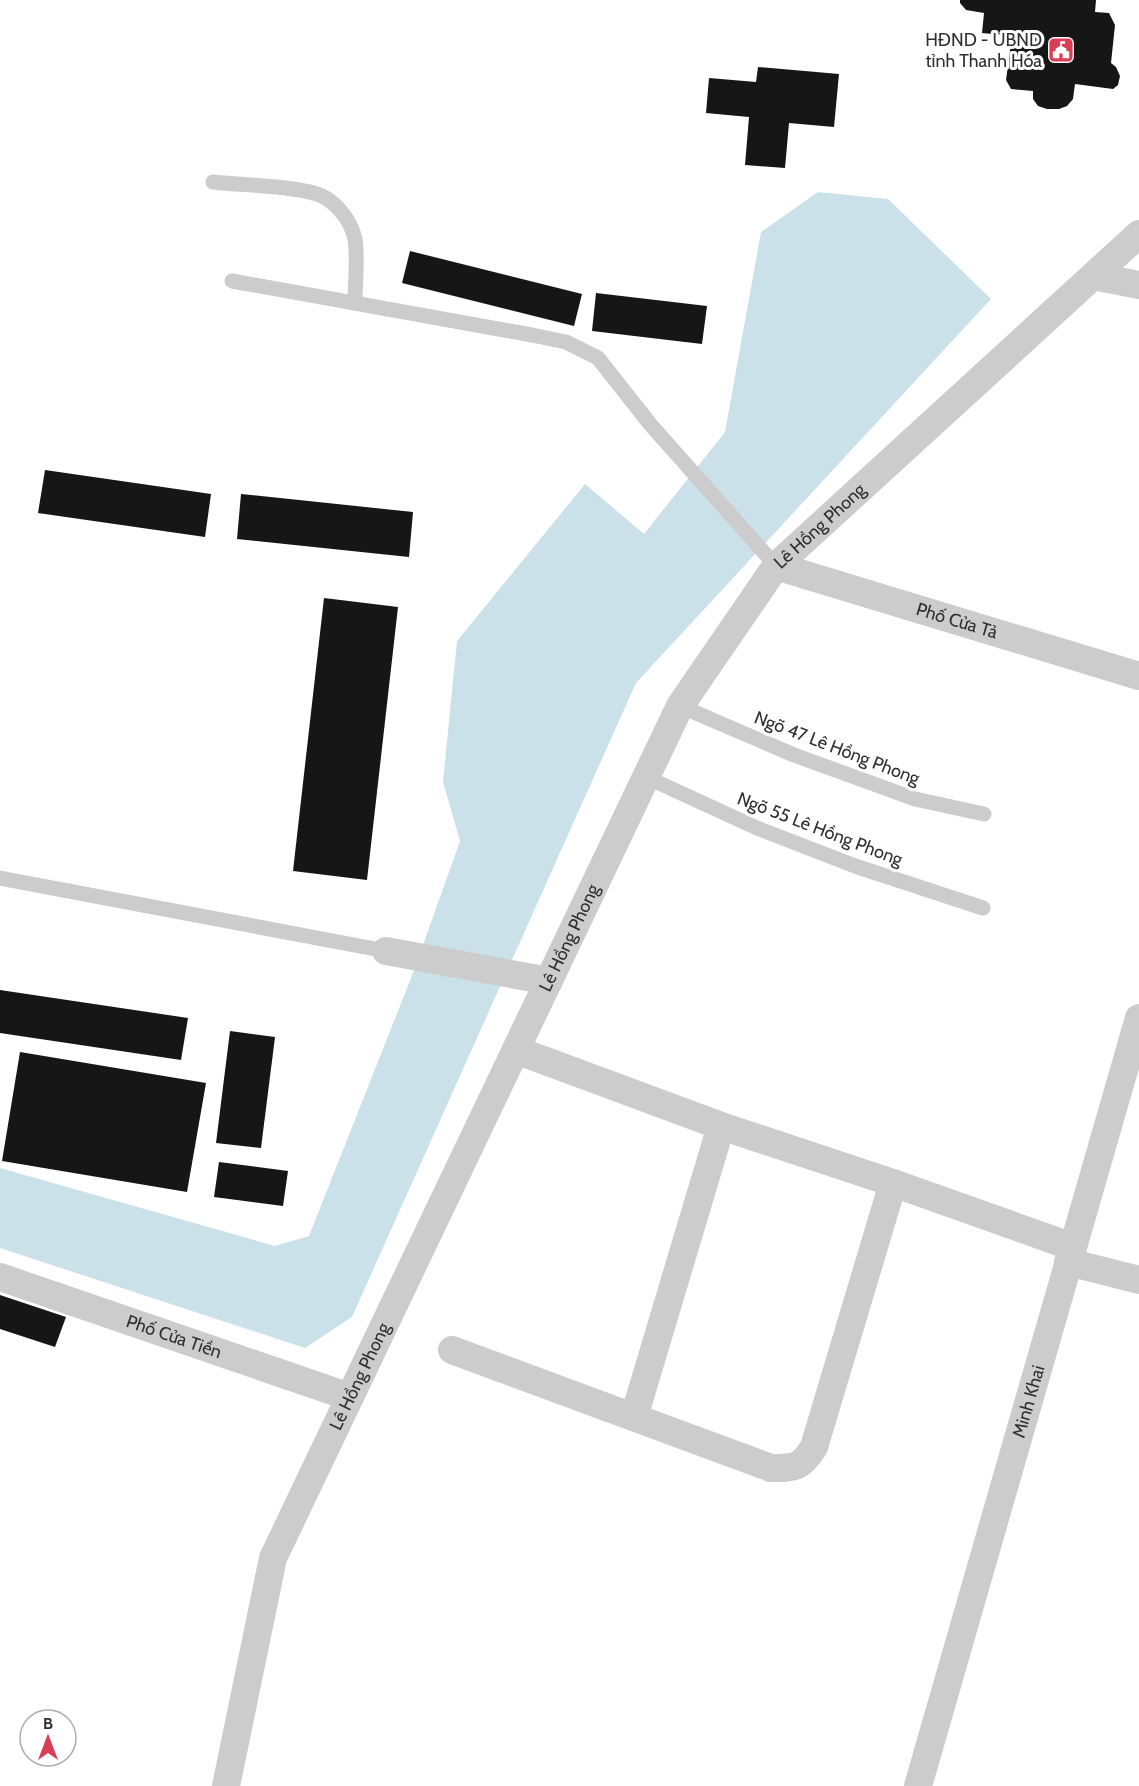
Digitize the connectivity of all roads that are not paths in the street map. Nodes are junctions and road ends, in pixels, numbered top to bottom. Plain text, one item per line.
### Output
1 (213, 182) dead end
2 (1139, 234) edge
3 (1093, 276) junction
4 (232, 281) dead end
5 (1139, 285) edge
6 (355, 303) junction
7 (770, 560) junction
8 (1139, 676) edge
9 (680, 706) junction
10 (646, 777) junction
11 (984, 814) dead end
12 (0, 878) edge
13 (983, 908) dead end
14 (386, 951) joint
15 (549, 981) junction
16 (1139, 1018) edge
17 (516, 1050) junction
18 (721, 1126) junction
19 (893, 1183) junction
20 (1070, 1254) junction
21 (0, 1277) edge
22 (1139, 1280) edge
23 (452, 1350) dead end
24 (350, 1397) junction
25 (634, 1417) junction
26 (226, 1786) edge
27 (918, 1786) edge

1 - 6 lane
2 - 3 street, Lê Hồng Phong
3 - 5 street
3 - 7 street, Lê Hồng Phong
4 - 6 lane
6 - 7 lane
7 - 8 street, Phố Cửa Tả
7 - 9 street, Lê Hồng Phong
9 - 10 street, Lê Hồng Phong
9 - 11 lane, Ngõ 47 Lê Hồng Phong
10 - 13 lane, Ngõ 55 Lê Hồng Phong
10 - 15 street, Lê Hồng Phong
12 - 14 lane
14 - 15 street
15 - 17 street, Lê Hồng Phong
16 - 20 street, Minh Khai
17 - 18 street
17 - 24 street, Lê Hồng Phong
18 - 19 street
18 - 25 street
19 - 20 street
19 - 25 street
20 - 22 street
20 - 27 street, Minh Khai
21 - 24 street, Phố Cửa Tiền
23 - 25 street
24 - 26 street, Lê Hồng Phong

